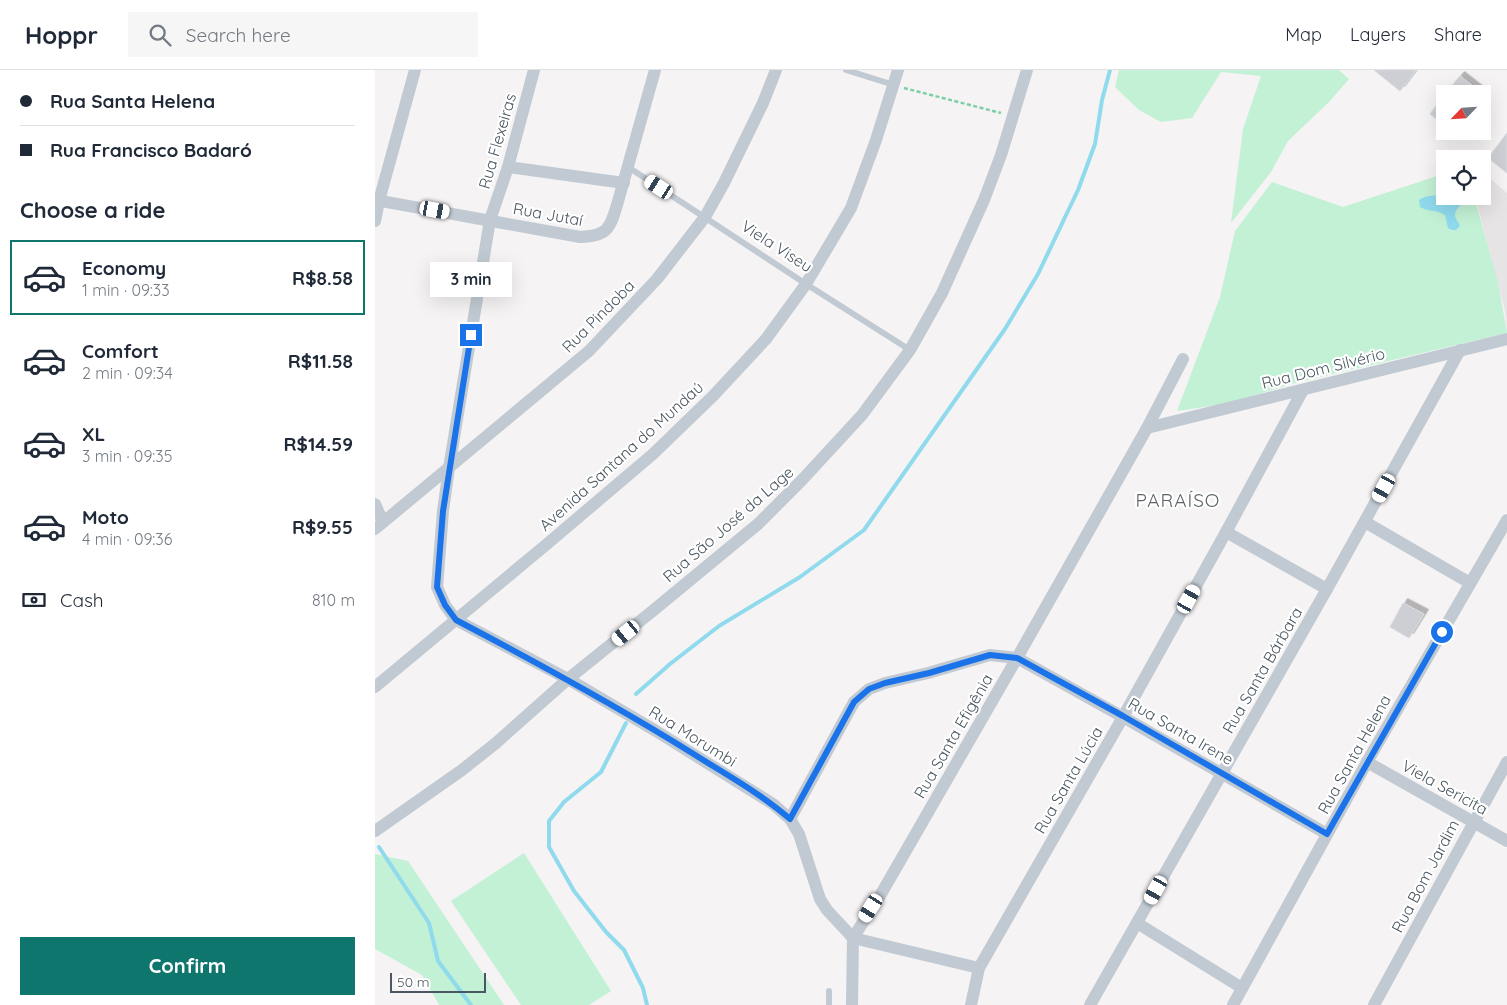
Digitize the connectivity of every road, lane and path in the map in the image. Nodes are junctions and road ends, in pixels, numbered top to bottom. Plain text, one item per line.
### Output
1 (415, 70) edge
2 (534, 70) edge
3 (655, 70) edge
4 (776, 70) edge
5 (846, 70) edge
6 (898, 70) edge
7 (1027, 70) edge
8 (894, 85) junction
9 (1014, 117) junction
10 (508, 167) junction
11 (628, 167) junction
12 (624, 183) junction
13 (377, 200) edge
14 (705, 217) junction
15 (490, 220) junction
16 (375, 221) edge
17 (807, 284) junction
18 (1507, 339) edge
19 (910, 350) junction
20 (1460, 350) junction
21 (1183, 359) dead end
22 (1303, 390) junction
23 (1147, 428) junction
24 (449, 468) junction
25 (375, 504) edge
26 (1507, 520) edge
27 (1365, 522) junction
28 (379, 525) edge
29 (1226, 532) junction
30 (1470, 583) junction
31 (1327, 589) junction
32 (456, 620) junction
33 (1017, 658) junction
34 (567, 679) junction
35 (375, 687) edge
36 (1123, 716) junction
37 (1367, 762) junction
38 (1507, 762) edge
39 (1222, 774) junction
40 (790, 819) junction
41 (1473, 821) junction
42 (376, 830) edge
43 (1327, 834) junction
44 (1507, 841) edge
45 (1137, 923) junction
46 (853, 938) junction
47 (979, 968) junction
48 (1242, 988) junction
49 (829, 991) dead end
50 (829, 1005) edge
51 (852, 1005) edge
52 (971, 1005) edge
53 (1090, 1005) edge
54 (1233, 1005) edge
55 (1374, 1005) edge

1 - 13 street
2 - 10 street, Rua Flexeiras
3 - 11 street, Rua Jutaí
4 - 14 street, Rua Pindoba
5 - 8 lane
6 - 8 street, Avenida Santana do Mundaú
7 - 9 street, Rua São José da Lage
8 - 9 path
8 - 17 street, Avenida Santana do Mundaú
9 - 19 street, Rua São José da Lage
10 - 12 street
10 - 15 street, Rua Flexeiras
11 - 12 street, Rua Jutaí
11 - 14 lane, Viela Viseu
12 - 15 street, Rua Jutaí
13 - 15 street, Rua Jutaí
13 - 16 street
14 - 17 lane, Viela Viseu
14 - 24 street, Rua Pindoba
15 - 24 street, Rua Flexeiras
17 - 19 lane, Viela Viseu
17 - 32 street, Avenida Santana do Mundaú
18 - 20 street, Rua Dom Silvério
19 - 34 street, Rua São José da Lage
20 - 22 street, Rua Dom Silvério
20 - 27 street, Rua Santa Bárbara
21 - 23 street, Rua Santa Efigênia
22 - 23 street, Rua Dom Silvério
22 - 29 street, Rua Santa Lúcia
23 - 33 street, Rua Santa Efigênia
24 - 28 street, Rua Pindoba
24 - 32 street, Rua Flexeiras
25 - 28 street
26 - 30 street, Rua Santa Helena
27 - 30 street
27 - 31 street, Rua Santa Bárbara
29 - 31 street
29 - 36 street, Rua Santa Lúcia
30 - 37 street, Rua Santa Helena
31 - 39 street, Rua Santa Bárbara
32 - 34 street, Rua Morumbi
32 - 35 street, Avenida Santana do Mundaú
33 - 36 street, Rua Santa Irene
33 - 40 street
33 - 46 street, Rua Santa Efigênia
34 - 40 street, Rua Morumbi
34 - 42 street, Rua São José da Lage
36 - 39 street, Rua Santa Irene
36 - 47 street, Rua Santa Lúcia
37 - 41 street, Viela Sericita
37 - 43 street, Rua Santa Helena
38 - 41 street, Rua Bom Jardim
39 - 43 street, Rua Santa Irene
39 - 45 street, Rua Santa Bárbara
40 - 46 street, Rua Morumbi
41 - 44 street, Viela Sericita
41 - 55 street, Rua Bom Jardim
43 - 48 street, Rua Santa Helena
45 - 48 street
45 - 53 street, Rua Santa Bárbara
46 - 47 street
46 - 51 street
47 - 52 street, Rua Santa Lúcia
48 - 54 street, Rua Santa Helena
49 - 50 lane

